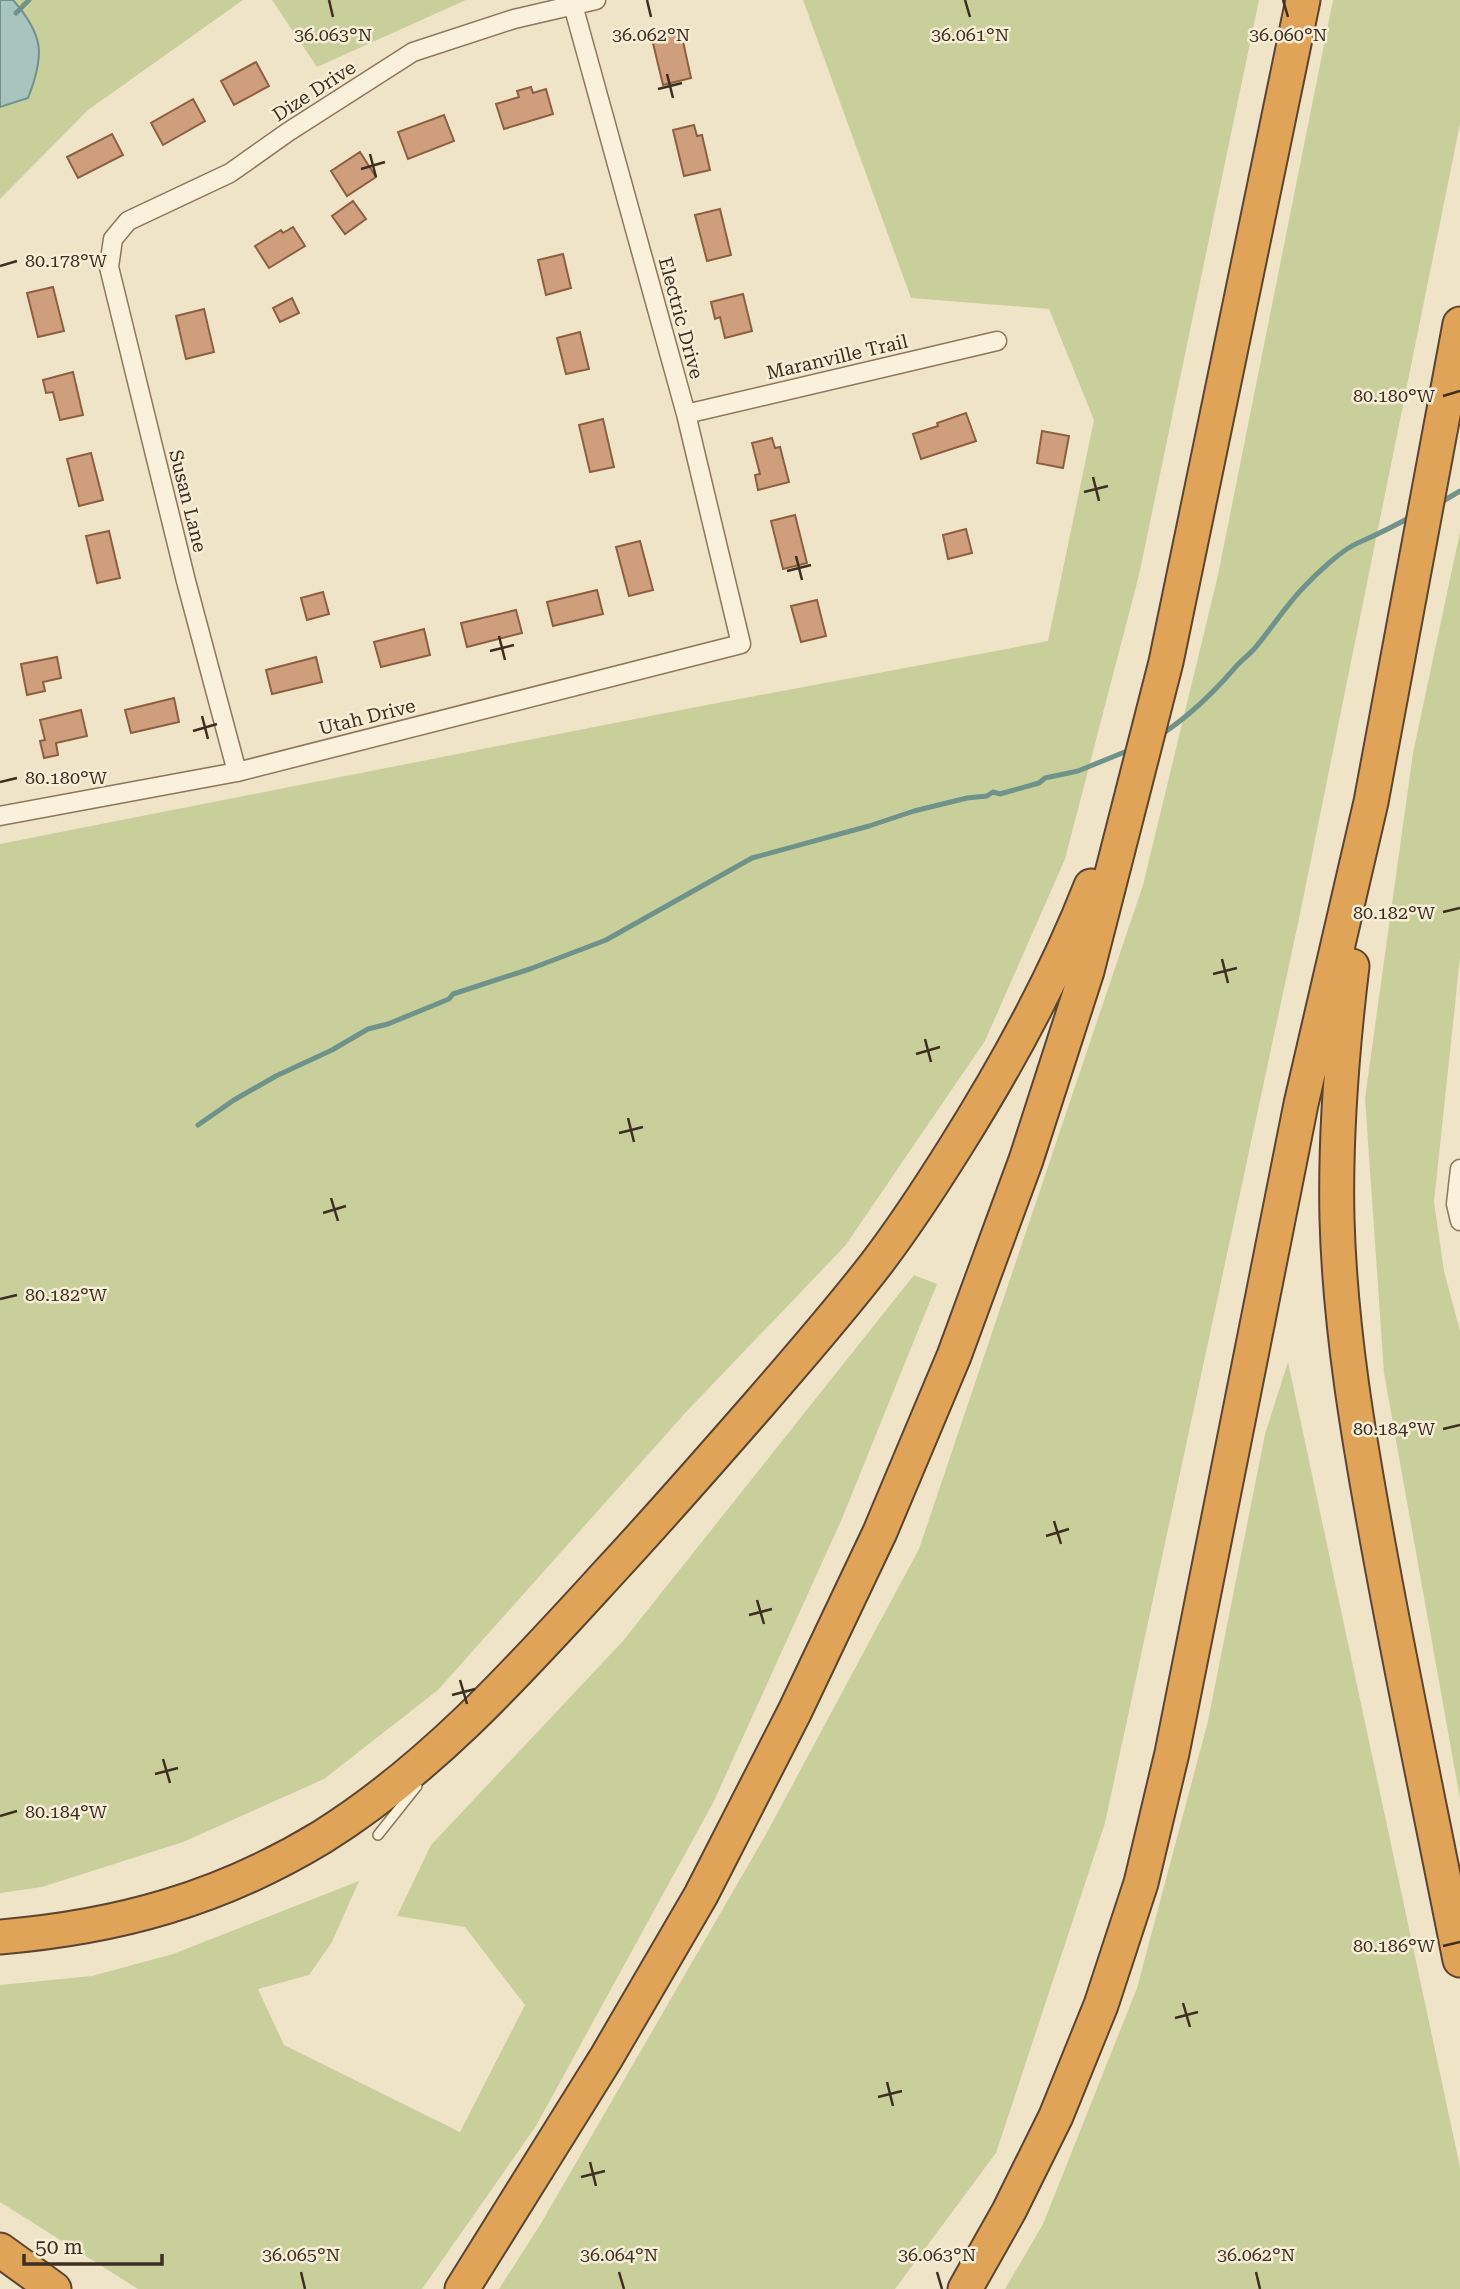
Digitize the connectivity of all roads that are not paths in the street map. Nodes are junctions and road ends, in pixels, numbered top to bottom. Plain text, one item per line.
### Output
1 (596, 0) edge
2 (1303, 0) edge
3 (573, 5) junction
4 (113, 239) joint
5 (1460, 324) edge
6 (997, 341) dead end
7 (686, 414) junction
8 (741, 644) joint
9 (1166, 662) junction
10 (237, 772) junction
11 (1371, 802) junction
12 (0, 816) edge
13 (1460, 1169) edge
14 (1460, 1220) edge
15 (468, 1722) junction
16 (378, 1835) dead end
17 (0, 1937) edge
18 (1460, 1959) edge
19 (0, 2250) edge
20 (54, 2289) edge
21 (462, 2289) edge
22 (965, 2289) edge

1 - 3 street, Dize Drive
2 - 9 highway
3 - 4 street, Dize Drive
3 - 7 street, Electric Drive
4 - 10 street, Susan Lane
5 - 11 highway
6 - 7 street, Maranville Trail
7 - 8 street, Electric Drive
8 - 10 street, Utah Drive
9 - 15 highway
9 - 21 highway
10 - 12 street, Utah Drive
11 - 18 highway
11 - 22 highway
13 - 14 street
15 - 16 lane
15 - 17 highway
19 - 20 highway

